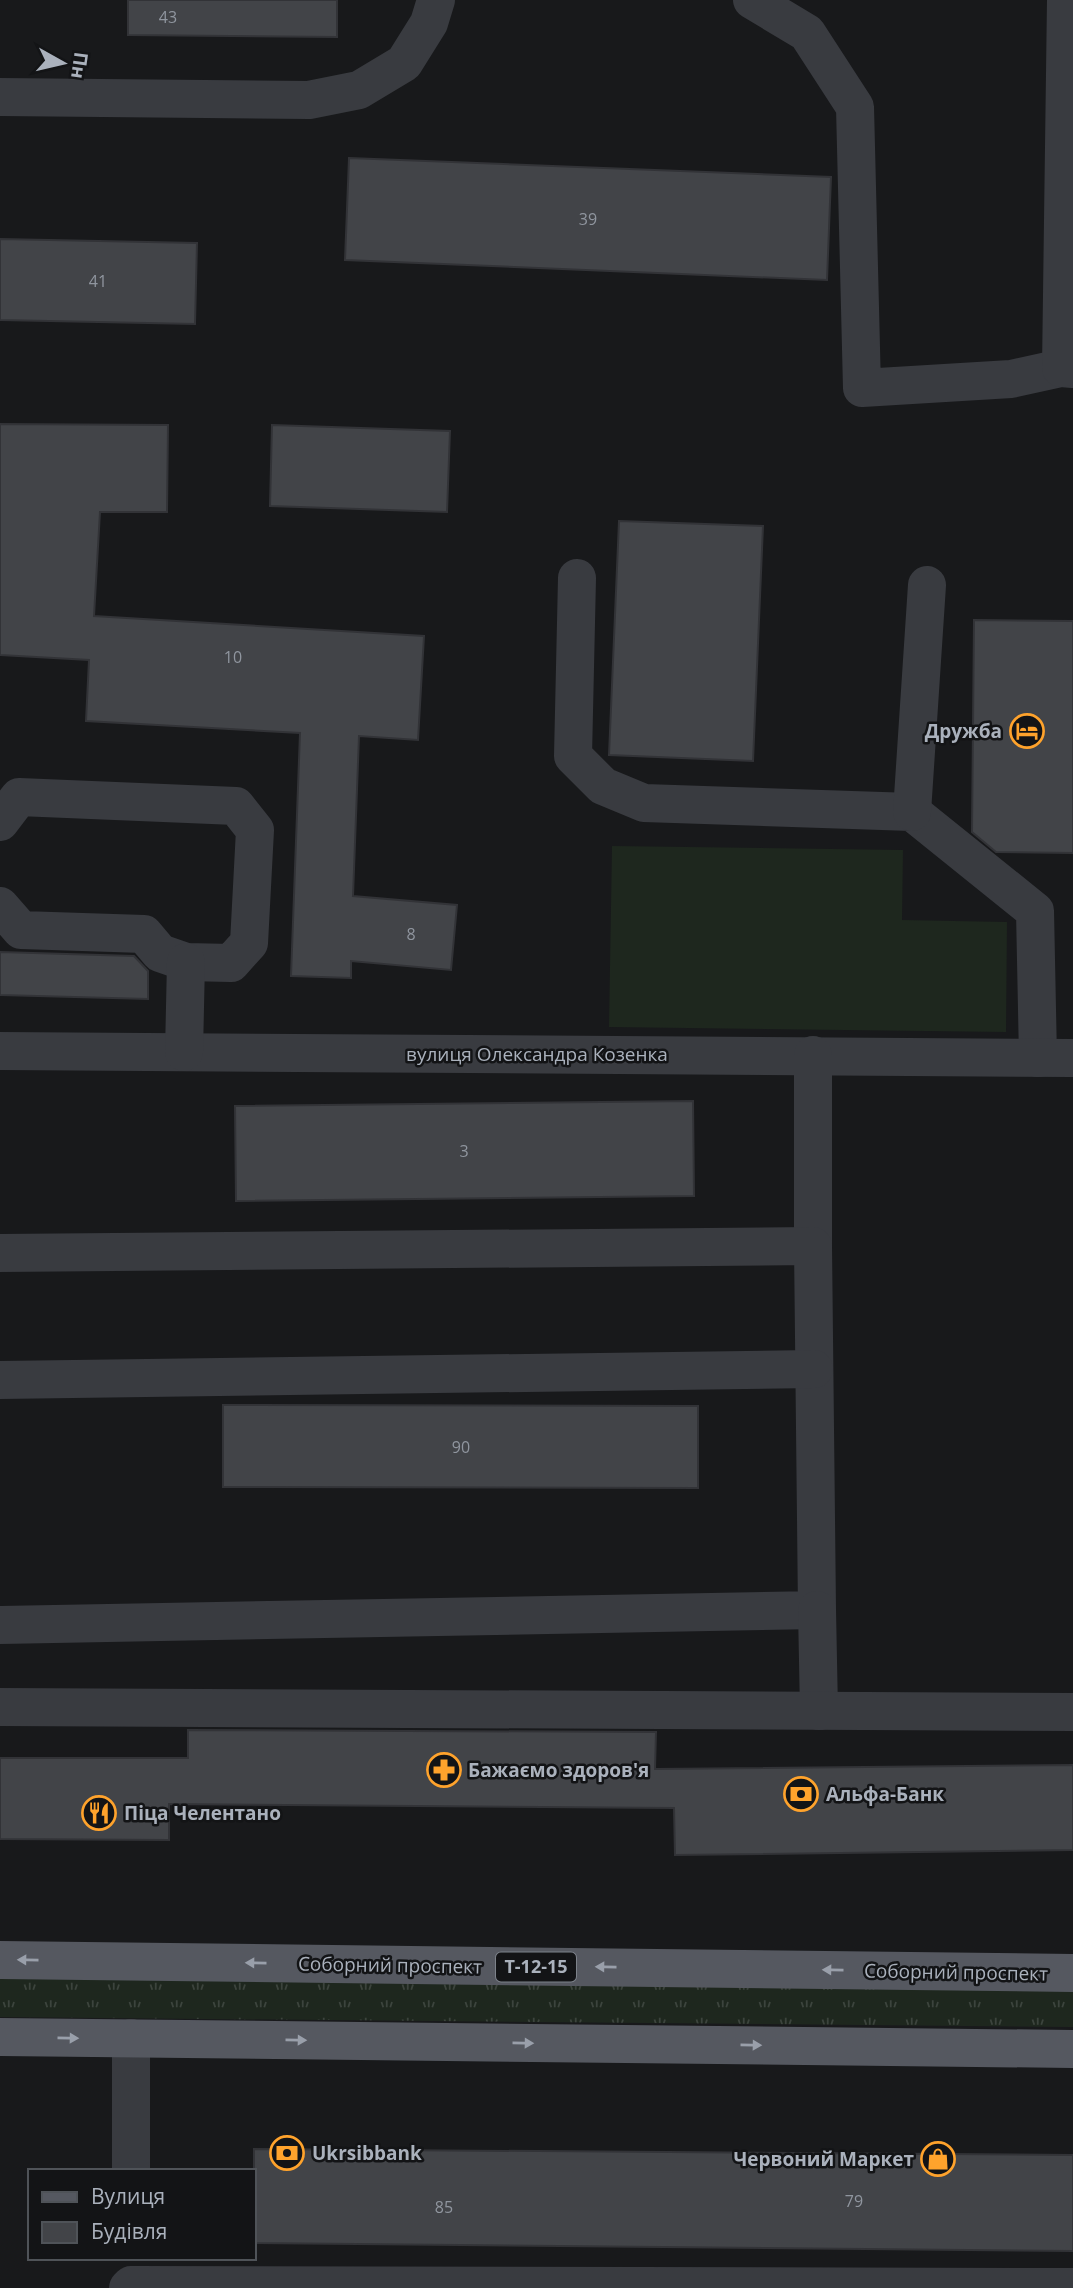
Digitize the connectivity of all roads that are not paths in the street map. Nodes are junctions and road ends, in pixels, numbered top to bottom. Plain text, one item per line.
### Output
1 (436, 0) edge
2 (752, 0) edge
3 (1066, 0) edge
4 (0, 97) edge
5 (1067, 368) edge
6 (577, 578) dead end
7 (927, 584) dead end
8 (912, 812) junction
9 (0, 822) edge
10 (0, 906) edge
11 (186, 962) junction
12 (0, 1051) edge
13 (184, 1052) junction
14 (813, 1055) junction
15 (1056, 1058) edge
16 (813, 1246) junction
17 (0, 1253) edge
18 (814, 1369) junction
19 (0, 1380) edge
20 (817, 1610) junction
21 (0, 1625) edge
22 (0, 1707) edge
23 (819, 1711) junction
24 (1073, 1712) edge
25 (0, 1960) edge
26 (1073, 1973) edge
27 (0, 2037) edge
28 (131, 2038) junction
29 (1073, 2049) edge
30 (131, 2169) edge
31 (130, 2277) edge
32 (224, 2287) edge
33 (1073, 2287) edge
34 (1012, 2288) edge

1 - 4 street
2 - 5 street
3 - 5 street
6 - 8 street
7 - 8 street
8 - 15 street
9 - 11 street
10 - 11 street
11 - 13 street
12 - 13 street, вулиця Олександра Козенка
13 - 14 street, вулиця Олександра Козенка
14 - 15 street, вулиця Олександра Козенка
14 - 16 street
16 - 17 street
16 - 18 street
18 - 19 street
18 - 20 street
20 - 21 street
20 - 23 street
22 - 23 street
23 - 24 street
26 -> 25 main road, Соборний проспект / Т-12-15
27 -> 28 main road
28 -> 29 main road
28 - 30 street
31 - 32 street
32 - 34 street
33 - 34 street

